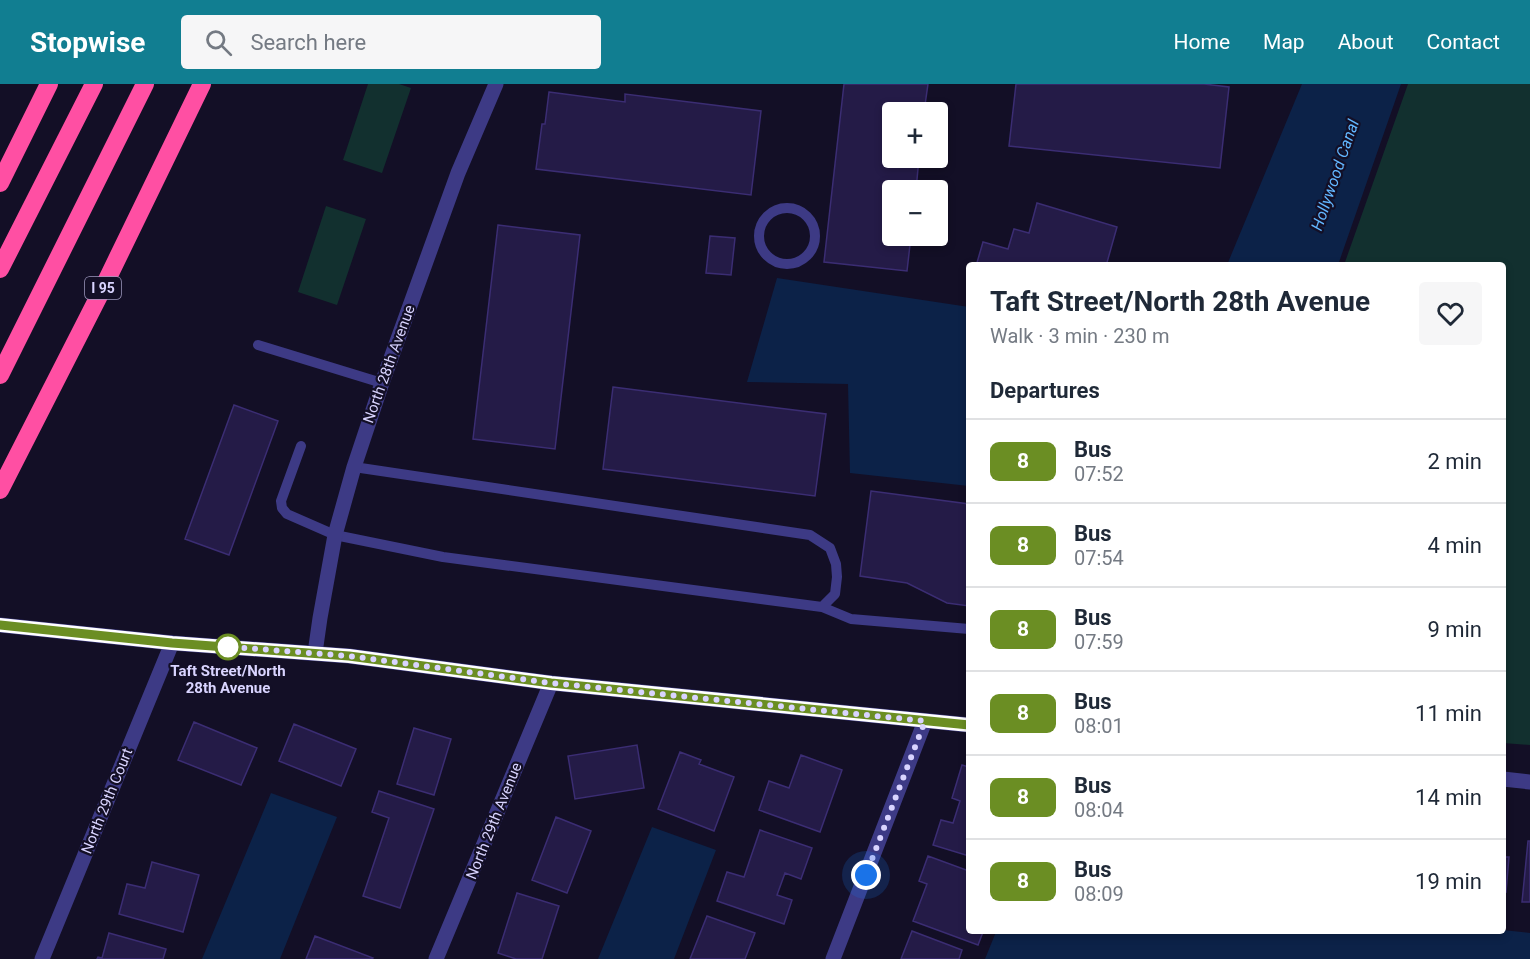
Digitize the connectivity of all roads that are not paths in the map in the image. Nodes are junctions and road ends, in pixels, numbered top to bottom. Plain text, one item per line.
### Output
1 (50, 84) edge
2 (94, 84) edge
3 (145, 84) edge
4 (201, 84) edge
5 (496, 84) edge
6 (0, 183) edge
7 (759, 229) joint
8 (0, 269) edge
9 (258, 345) dead end
10 (0, 375) edge
11 (382, 383) junction
12 (301, 446) dead end
13 (354, 467) junction
14 (0, 490) edge
15 (335, 535) junction
16 (822, 607) junction
17 (0, 625) edge
18 (966, 629) edge
19 (172, 643) junction
20 (315, 653) junction
21 (551, 683) junction
22 (925, 721) junction
23 (966, 725) edge
24 (1506, 779) edge
25 (1530, 782) edge
26 (42, 959) edge
27 (436, 959) edge
28 (833, 959) edge

1 - 6 highway
2 - 8 highway
3 - 10 highway
4 - 14 highway, I 95
5 - 11 street, North 28th Avenue
7 - 7 lane
9 - 11 lane
11 - 13 street, North 28th Avenue
12 - 15 lane
13 - 15 street, North 28th Avenue
13 - 16 lane
15 - 16 lane
15 - 20 street, North 28th Avenue
16 - 18 lane
17 - 19 street
19 - 20 street
19 - 26 street, North 29th Court
20 - 21 street
21 - 22 street
21 - 27 street, North 29th Avenue
22 - 23 street
22 - 28 street
24 - 25 street

